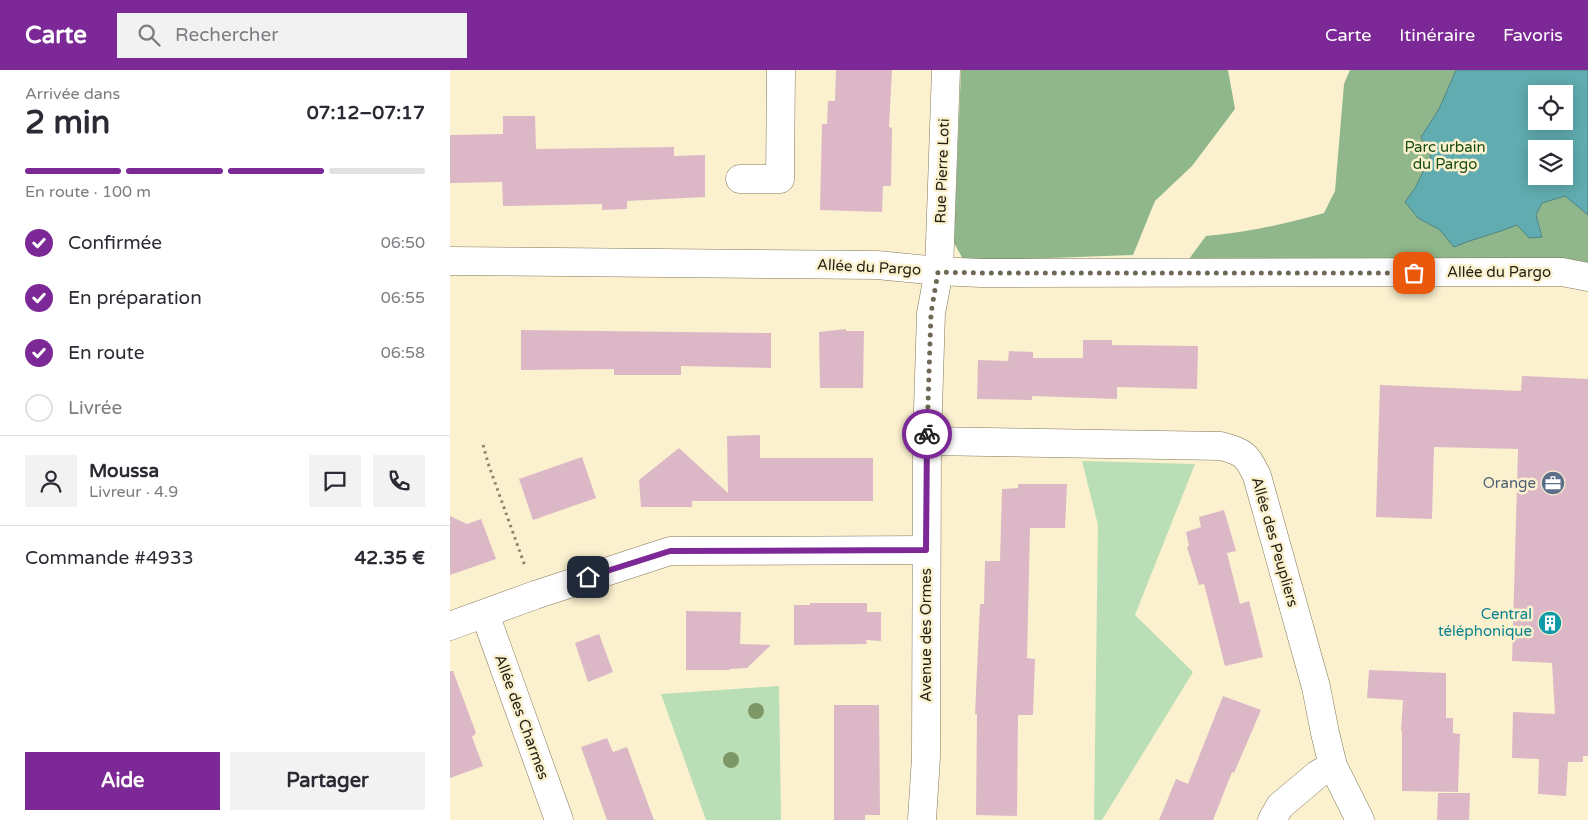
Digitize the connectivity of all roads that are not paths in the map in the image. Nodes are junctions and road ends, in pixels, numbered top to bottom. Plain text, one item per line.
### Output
1 (781, 70) edge
2 (946, 70) edge
3 (740, 179) dead end
4 (450, 261) edge
5 (938, 272) junction
6 (1588, 278) edge
7 (927, 441) junction
8 (926, 550) junction
9 (485, 614) junction
10 (450, 626) edge
11 (1333, 766) junction
12 (559, 820) edge
13 (922, 820) edge
14 (1272, 820) edge
15 (1360, 820) edge

1 - 3 street
2 - 5 street, Rue Pierre Loti
4 - 5 street, Allée du Pargo
5 - 6 street, Allée du Pargo
5 - 7 street, Avenue des Ormes
7 - 8 street, Avenue des Ormes
7 - 11 street, Allée des Peupliers
8 - 9 street
8 - 13 street, Avenue des Ormes
9 - 10 street
9 - 12 street, Allée des Charmes
11 - 14 street
11 - 15 street, Allée des Peupliers

